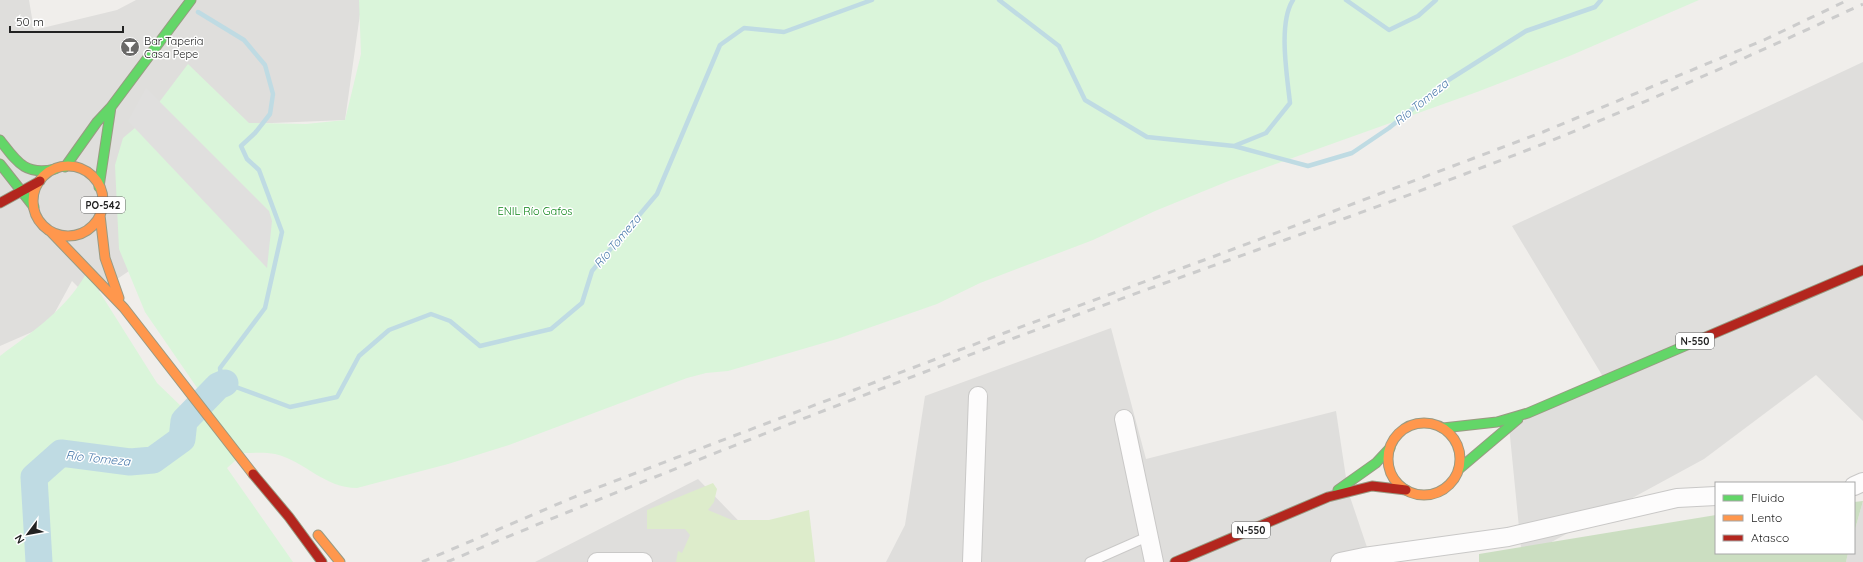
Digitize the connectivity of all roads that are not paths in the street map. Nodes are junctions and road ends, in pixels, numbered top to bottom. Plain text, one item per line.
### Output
1 (191, 0) edge
2 (111, 107) junction
3 (0, 140) edge
4 (0, 164) edge
5 (65, 167) junction
6 (56, 169) junction
7 (40, 181) junction
8 (99, 187) junction
9 (21, 191) junction
10 (1, 201) edge
11 (13, 208) dead end
12 (24, 210) dead end
13 (34, 210) junction
14 (100, 216) junction
15 (50, 232) junction
16 (1863, 270) edge
17 (124, 308) junction
18 (978, 396) dead end
19 (1528, 413) junction
20 (1124, 418) dead end
21 (1443, 428) junction
22 (1390, 448) junction
23 (1459, 469) junction
24 (250, 470) junction
25 (266, 489) junction
26 (278, 489) dead end
27 (1406, 490) junction
28 (1715, 496) edge
29 (1328, 497) junction
30 (310, 525) dead end
31 (1149, 536) junction
32 (296, 543) dead end
33 (322, 562) edge
34 (340, 562) edge
35 (597, 562) edge
36 (642, 562) edge
37 (972, 562) edge
38 (1090, 562) edge
39 (1154, 562) edge
40 (1175, 562) edge
41 (1340, 562) edge

1 - 2 main road
2 - 5 main road
2 - 8 main road
3 - 6 main road, PO-542
4 - 9 main road
5 - 6 main road, PO-542
5 - 8 main road, PO-542
6 - 7 main road, PO-542
7 - 9 main road
7 - 13 main road
8 - 14 main road, PO-542
9 - 10 main road
9 - 13 main road
10 - 11 main road
12 - 13 main road
13 - 15 main road
14 - 15 main road, PO-542
14 - 17 main road
15 - 17 main road
16 - 19 main road, N-550
17 - 24 main road
18 - 37 street
19 - 21 main road, N-550
19 - 23 main road, N-550
20 - 31 street
21 - 22 main road, N-550
21 - 23 main road
22 - 27 main road, N-550
22 - 29 main road, N-550
23 - 27 main road, N-550
24 - 25 main road
24 - 26 main road
25 - 32 main road
25 - 33 main road
27 - 29 main road, N-550
28 - 41 street
29 - 40 main road, N-550
30 - 34 main road
31 - 38 lane
31 - 39 street
35 - 36 street

